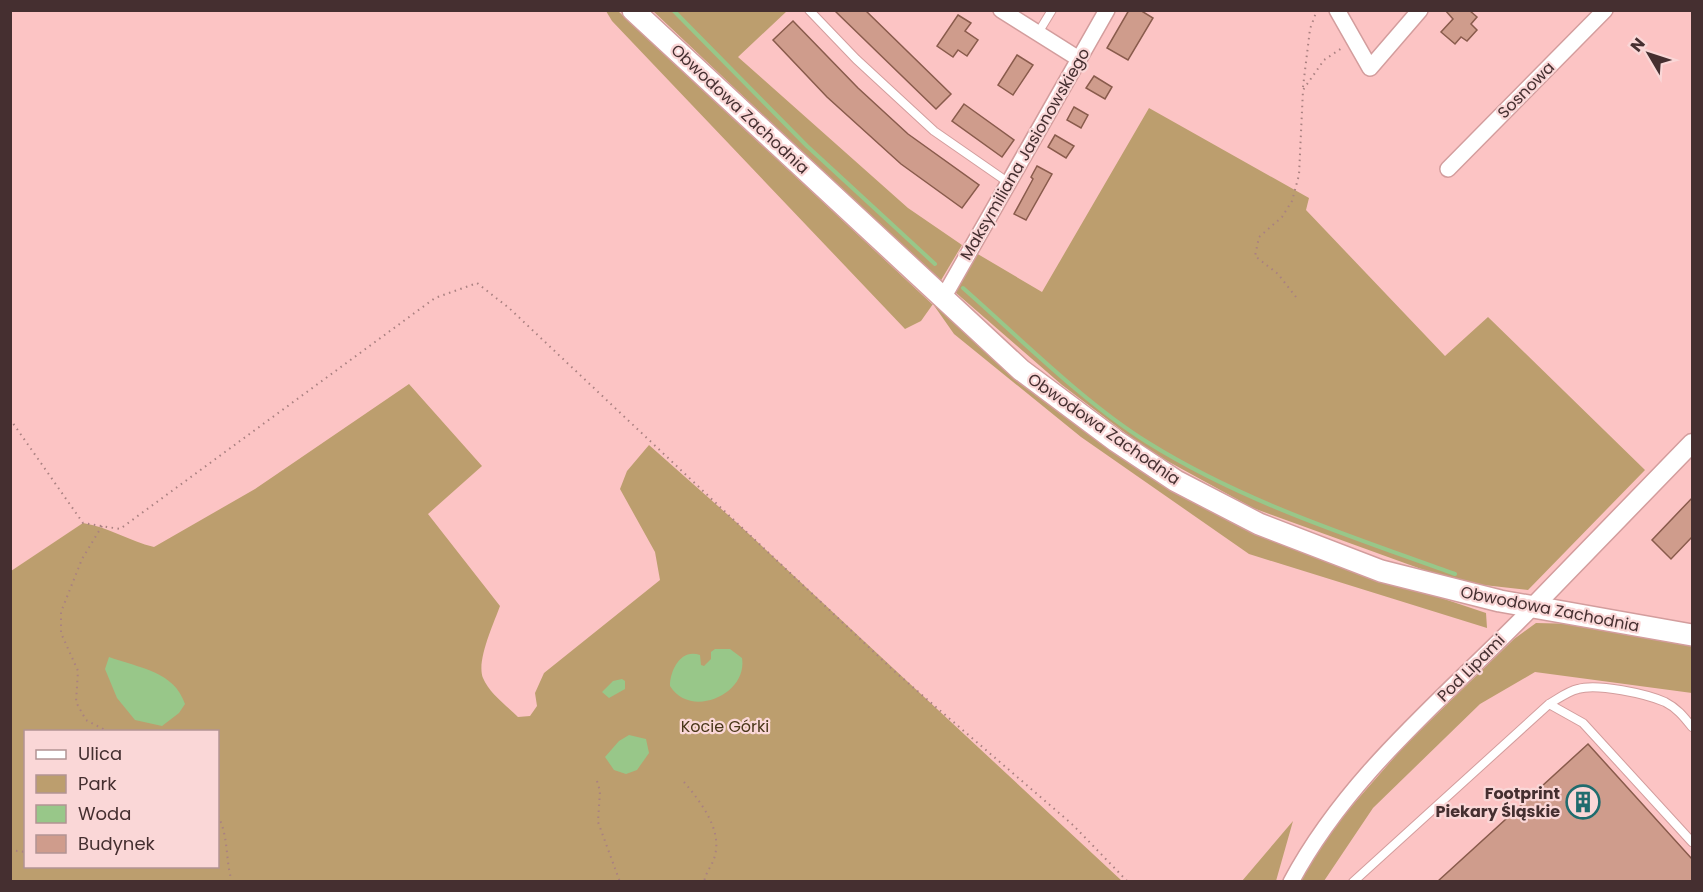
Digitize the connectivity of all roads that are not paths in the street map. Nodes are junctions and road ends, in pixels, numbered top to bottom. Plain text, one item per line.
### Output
1 (633, 10) edge
2 (808, 10) edge
3 (1001, 10) edge
4 (1052, 10) edge
5 (1107, 10) edge
6 (1337, 10) edge
7 (1420, 10) edge
8 (1605, 10) edge
9 (1038, 33) junction
10 (1079, 59) junction
11 (1448, 169) dead end
12 (1009, 183) junction
13 (943, 298) junction
14 (1692, 443) edge
15 (1532, 608) junction
16 (1692, 636) edge
17 (1550, 704) junction
18 (1692, 727) edge
19 (1692, 842) edge
20 (1291, 882) edge
21 (1353, 882) edge

1 - 13 main road, Obwodowa Zachodnia
2 - 12 lane
3 - 9 street
4 - 9 lane
5 - 10 street, Maksymiliana Jasionowskiego
6 - 7 street
8 - 11 street, Sosnowa
9 - 10 street
10 - 12 street, Maksymiliana Jasionowskiego
12 - 13 street, Maksymiliana Jasionowskiego
13 - 15 main road, Obwodowa Zachodnia
14 - 15 street, Pod Lipami
15 - 16 main road, Obwodowa Zachodnia
15 - 20 street, Pod Lipami
17 - 18 lane
17 - 19 lane
17 - 21 lane

